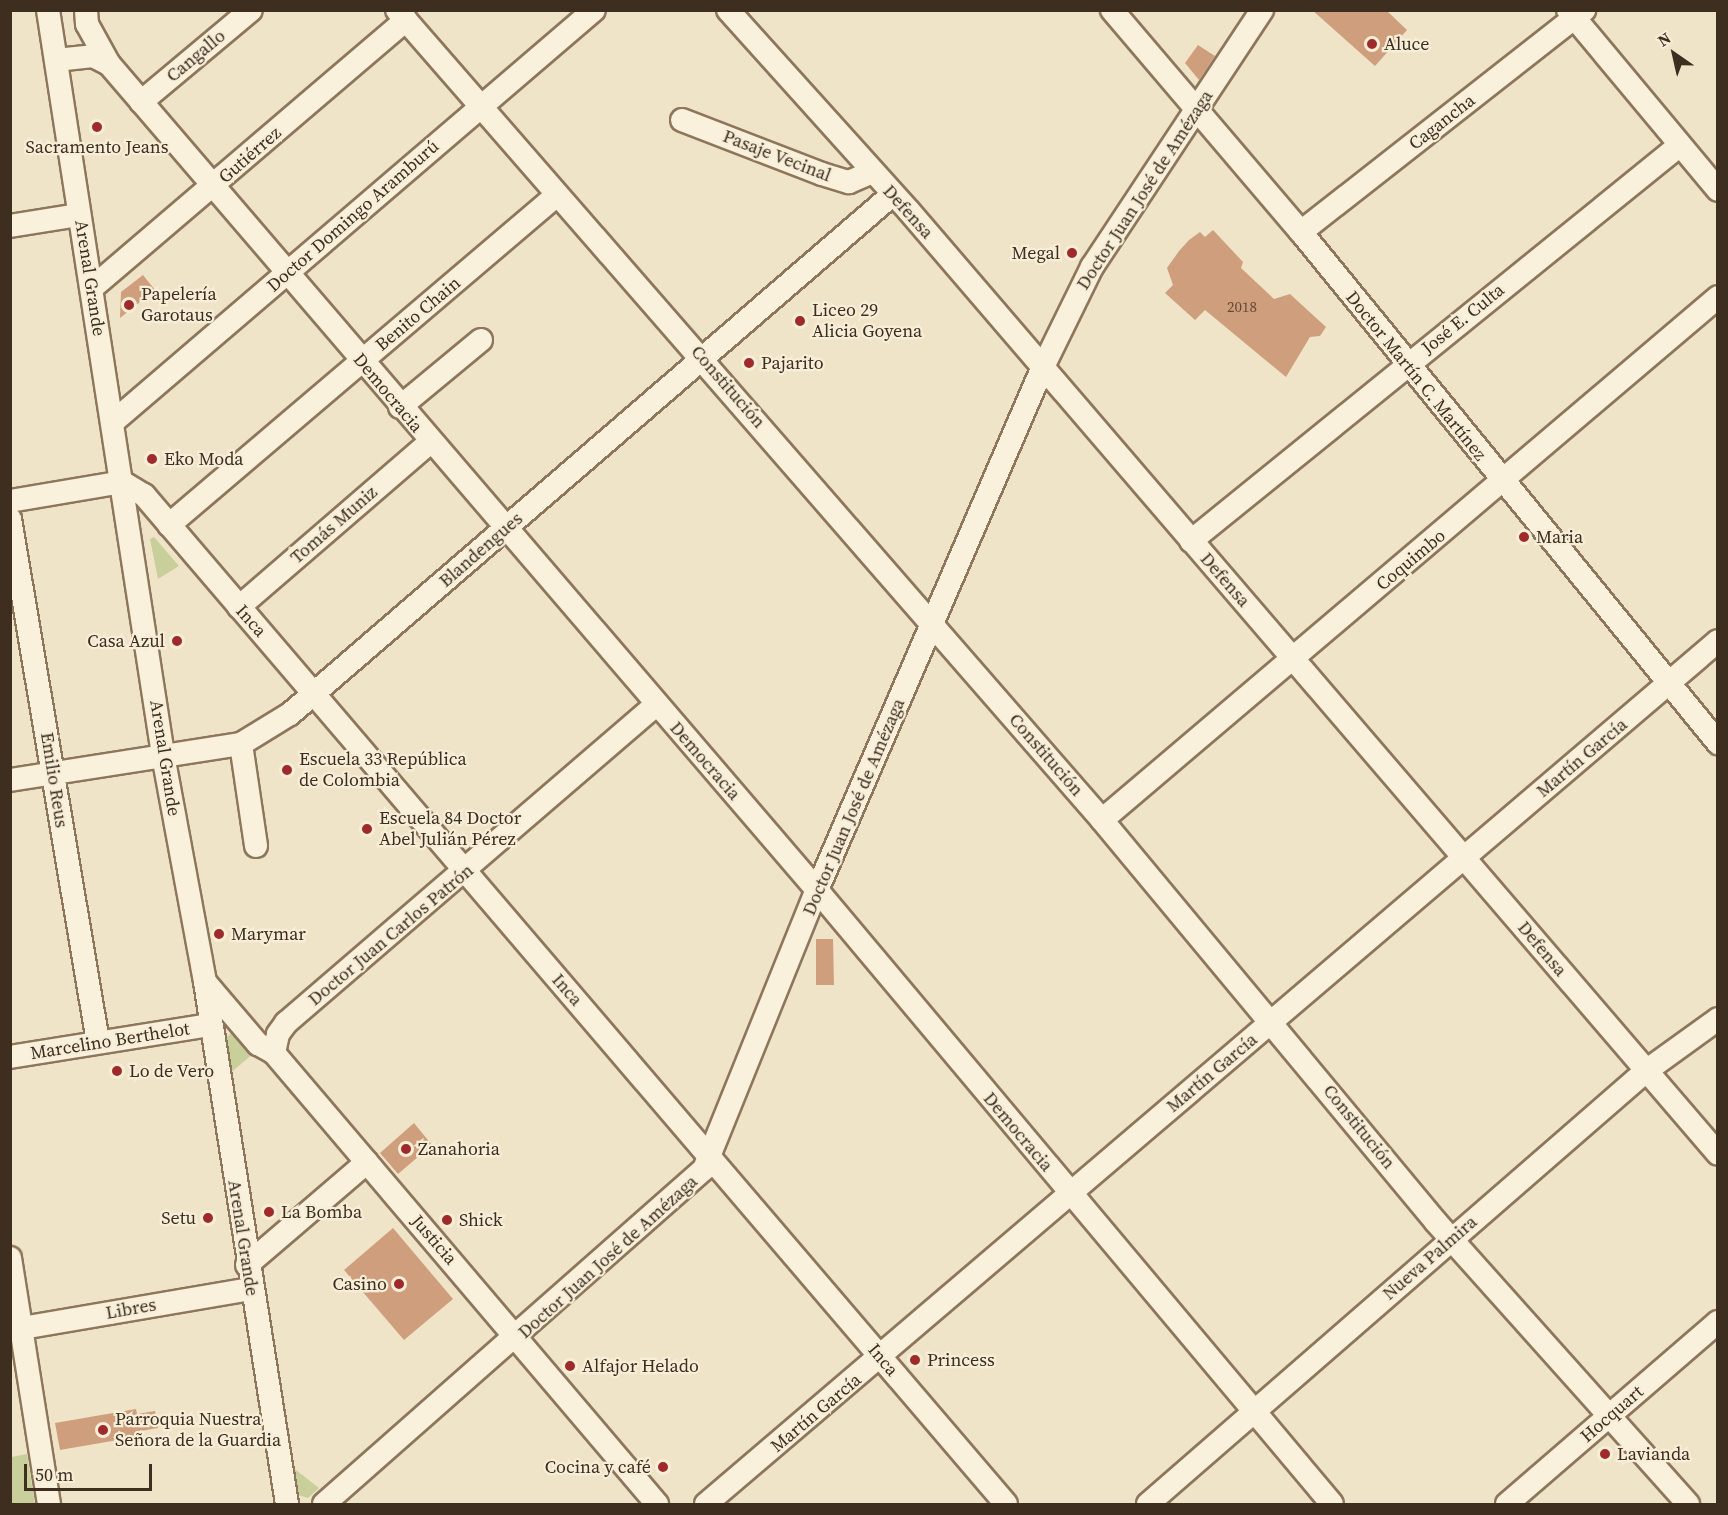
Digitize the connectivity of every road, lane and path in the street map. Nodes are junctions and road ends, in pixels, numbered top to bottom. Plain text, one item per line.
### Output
1 (48, 10) edge
2 (86, 10) edge
3 (252, 10) edge
4 (594, 10) edge
5 (728, 10) edge
6 (1112, 10) edge
7 (1262, 10) edge
8 (1575, 13) edge
9 (402, 15) edge
10 (56, 60) junction
11 (109, 64) junction
12 (141, 102) junction
13 (482, 106) junction
14 (1196, 108) junction
15 (682, 120) dead end
16 (1680, 145) junction
17 (872, 172) junction
18 (213, 186) junction
19 (1718, 190) edge
20 (557, 195) junction
21 (892, 195) junction
22 (80, 215) junction
23 (10, 226) edge
24 (1300, 232) junction
25 (287, 273) junction
26 (92, 288) junction
27 (1718, 297) edge
28 (481, 340) dead end
29 (704, 359) junction
30 (362, 361) junction
31 (1406, 366) junction
32 (1042, 369) junction
33 (400, 407) junction
34 (114, 422) junction
35 (430, 442) junction
36 (122, 482) junction
37 (1502, 482) junction
38 (10, 501) edge
39 (10, 519) edge
40 (169, 525) junction
41 (504, 529) junction
42 (1191, 541) junction
43 (238, 607) junction
44 (933, 625) junction
45 (1718, 641) edge
46 (1294, 659) junction
47 (1669, 685) junction
48 (316, 694) junction
49 (656, 705) junction
50 (1718, 743) edge
51 (241, 744) junction
52 (164, 755) junction
53 (53, 773) junction
54 (10, 780) edge
55 (1102, 820) junction
56 (256, 846) dead end
57 (1463, 856) junction
58 (465, 872) junction
59 (817, 890) junction
60 (205, 982) junction
61 (1718, 1019) edge
62 (1272, 1021) junction
63 (210, 1025) junction
64 (98, 1042) junction
65 (274, 1053) junction
66 (10, 1057) edge
67 (1646, 1071) junction
68 (1718, 1154) edge
69 (710, 1157) junction
70 (367, 1162) junction
71 (1070, 1194) junction
72 (1451, 1239) junction
73 (10, 1258) edge
74 (247, 1265) junction
75 (251, 1289) junction
76 (1718, 1322) edge
77 (16, 1329) edge
78 (517, 1338) junction
79 (881, 1358) junction
80 (1252, 1414) junction
81 (1611, 1414) junction
82 (49, 1504) edge
83 (287, 1504) edge
84 (324, 1504) edge
85 (657, 1504) edge
86 (706, 1504) edge
87 (1006, 1504) edge
88 (1148, 1504) edge
89 (1332, 1504) edge
90 (1507, 1504) edge
91 (1688, 1504) edge

1 - 10 street, Arenal Grande
2 - 11 street, Democracia
3 - 12 street, Cangallo
4 - 13 street, Doctor Domingo Aramburú
5 - 17 street, Defensa
6 - 14 street, Doctor Martín C. Martínez
7 - 14 street, Doctor Juan José de Amézaga
8 - 16 street
8 - 24 street, Cagancha
9 - 13 street, Constitución
9 - 18 street, Gutiérrez
10 - 11 street
10 - 22 street, Arenal Grande
11 - 12 street, Democracia
12 - 18 street, Democracia
13 - 20 street, Constitución
13 - 25 street, Doctor Domingo Aramburú
14 - 24 street, Doctor Martín C. Martínez
14 - 32 street, Doctor Juan José de Amézaga
15 - 17 street, Pasaje Vecinal
16 - 19 street
16 - 31 street, José E. Culta
17 - 21 street, Defensa
18 - 25 street, Democracia
18 - 26 street, Gutiérrez
20 - 29 street, Constitución
20 - 30 street, Benito Chain
21 - 29 street, Blandengues
21 - 32 street, Defensa
22 - 23 street
22 - 26 street, Arenal Grande
24 - 31 street, Doctor Martín C. Martínez
25 - 30 street, Democracia
25 - 34 street, Doctor Domingo Aramburú
26 - 34 street, Arenal Grande
27 - 37 street, Coquimbo
28 - 33 street
29 - 41 street, Blandengues
29 - 44 street, Constitución
30 - 33 street, Democracia
30 - 40 street, Benito Chain
31 - 37 street, Doctor Martín C. Martínez
31 - 42 street, José E. Culta
32 - 42 street, Defensa
32 - 44 street, Doctor Juan José de Amézaga
33 - 35 street, Democracia
34 - 36 street, Arenal Grande
35 - 41 street, Democracia
35 - 43 street, Tomás Muniz
36 - 38 street
36 - 40 street, Inca
36 - 52 street, Arenal Grande
37 - 46 street, Coquimbo
37 - 47 street, Doctor Martín C. Martínez
39 - 53 street, Emilio Reus
40 - 43 street, Inca
41 - 48 street, Blandengues
41 - 49 street, Democracia
42 - 46 street, Defensa
43 - 48 street, Inca
44 - 55 street, Constitución
44 - 59 street, Doctor Juan José de Amézaga
45 - 47 street, Martín García
46 - 55 street, Coquimbo
46 - 57 street, Defensa
47 - 50 street, Doctor Martín C. Martínez
47 - 57 street, Martín García
48 - 51 street, Blandengues
48 - 58 street, Inca
49 - 58 street, Doctor Juan Carlos Patrón
49 - 59 street, Democracia
51 - 52 street, Blandengues
51 - 56 street
52 - 53 street, Blandengues
52 - 60 street, Arenal Grande
53 - 54 street, Blandengues
53 - 64 street, Emilio Reus
55 - 62 street, Constitución
57 - 62 street, Martín García
57 - 67 street, Defensa
58 - 65 street, Doctor Juan Carlos Patrón
58 - 69 street, Inca
59 - 69 street, Doctor Juan José de Amézaga
59 - 71 street, Democracia
60 - 63 street, Arenal Grande
60 - 65 street, Justicia
61 - 67 street, Nueva Palmira
62 - 71 street, Martín García
62 - 72 street, Constitución
63 - 64 street, Marcelino Berthelot
63 - 74 street, Arenal Grande
64 - 66 street, Marcelino Berthelot
65 - 70 street, Justicia
67 - 68 street, Defensa
67 - 72 street, Nueva Palmira
69 - 78 street, Doctor Juan José de Amézaga
69 - 79 street, Inca
70 - 74 street
70 - 78 street, Justicia
71 - 79 street, Martín García
71 - 80 street, Democracia
72 - 80 street, Nueva Palmira
72 - 81 street, Constitución
73 - 77 street
74 - 75 street, Arenal Grande
75 - 77 street, Libres
75 - 83 street, Arenal Grande
76 - 81 street, Hocquart
77 - 82 street
78 - 84 street, Doctor Juan José de Amézaga
78 - 85 street, Justicia
79 - 86 street, Martín García
79 - 87 street, Inca
80 - 88 street, Nueva Palmira
80 - 89 street, Democracia
81 - 90 street, Hocquart
81 - 91 street, Constitución

